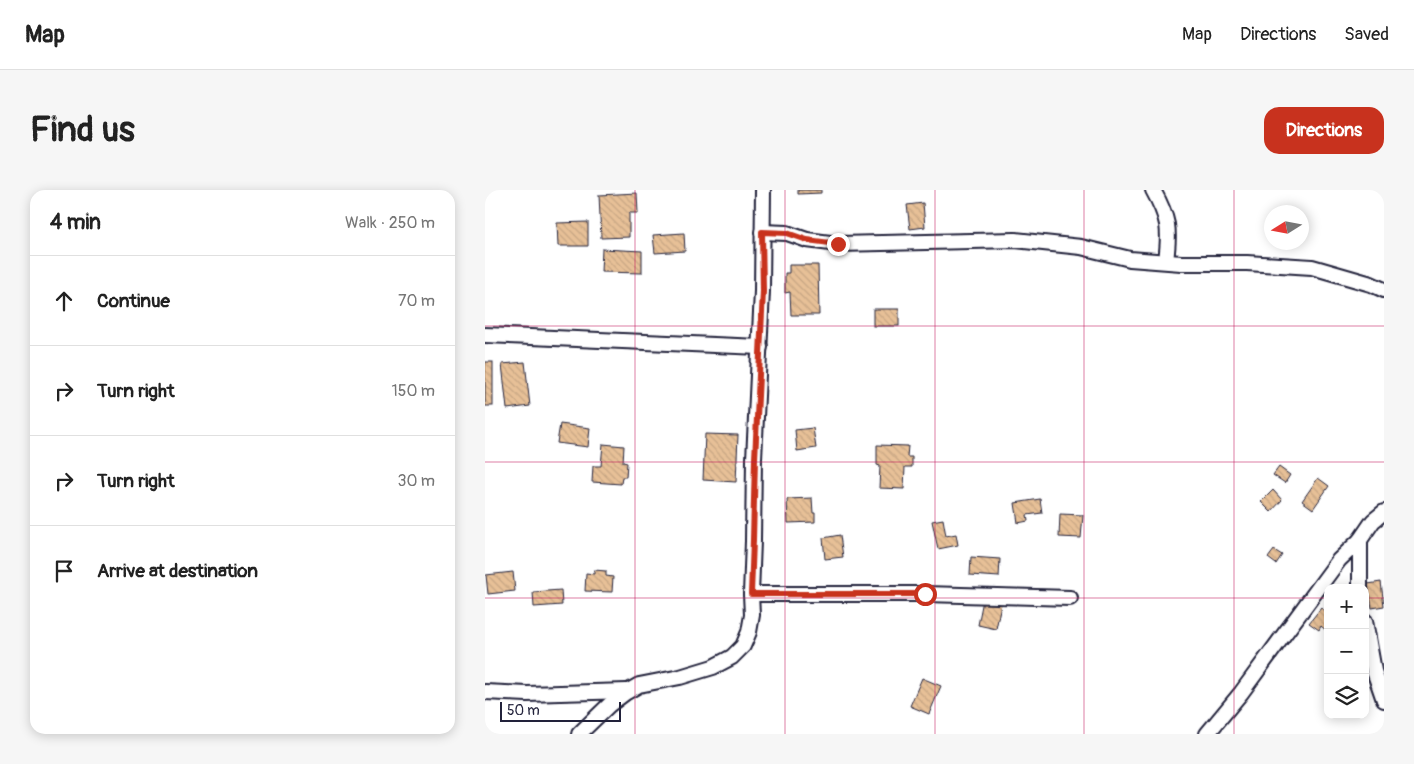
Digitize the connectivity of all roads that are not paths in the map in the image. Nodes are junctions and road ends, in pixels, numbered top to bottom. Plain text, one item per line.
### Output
1 (763, 190) edge
2 (1153, 190) edge
3 (762, 232) junction
4 (1166, 262) junction
5 (1384, 290) edge
6 (485, 335) edge
7 (760, 347) junction
8 (1384, 512) edge
9 (1361, 540) junction
10 (1360, 584) edge
11 (751, 594) junction
12 (1070, 598) dead end
13 (1367, 629) edge
14 (627, 691) junction
15 (485, 692) edge
16 (1384, 700) edge
17 (586, 732) edge
18 (1207, 734) edge

1 - 3 street
2 - 4 street
3 - 4 street
3 - 7 street
4 - 5 street
6 - 7 street
7 - 11 street
8 - 9 street
9 - 10 street
9 - 18 street
11 - 12 street
11 - 14 street
13 - 16 street
14 - 15 street
14 - 17 street

